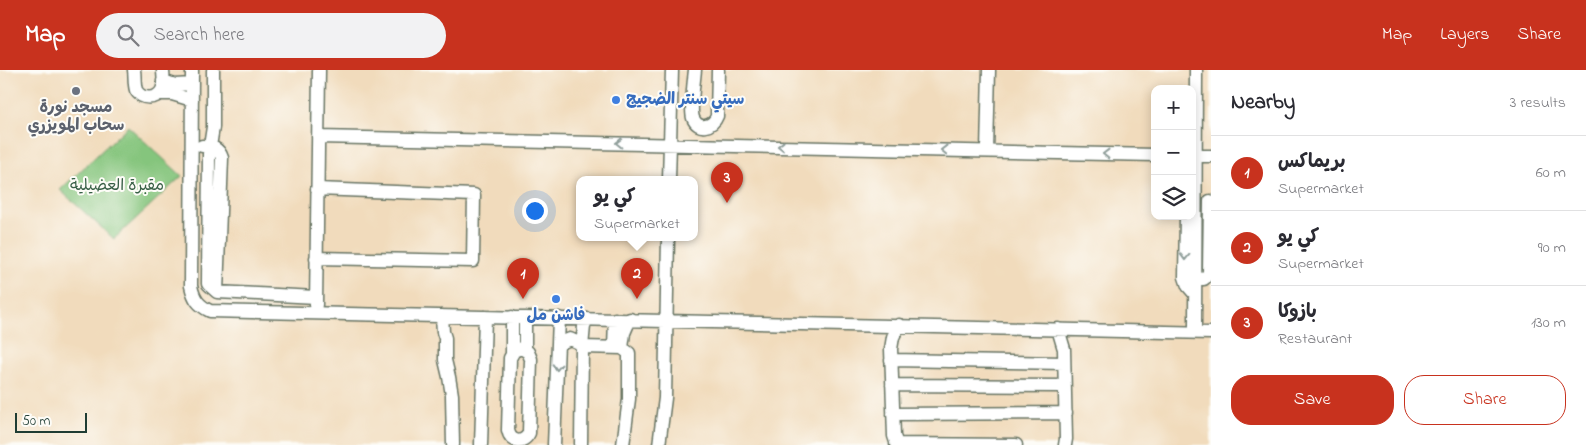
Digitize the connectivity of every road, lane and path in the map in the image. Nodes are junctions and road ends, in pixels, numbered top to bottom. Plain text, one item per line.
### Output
1 (134, 70) edge
2 (192, 70) edge
3 (213, 70) edge
4 (319, 70) edge
5 (672, 70) edge
6 (695, 70) edge
7 (718, 70) edge
8 (989, 70) edge
9 (1196, 70) edge
10 (163, 76) edge
11 (192, 84) junction
12 (158, 94) junction
13 (192, 100) junction
14 (1195, 130) edge
15 (318, 137) junction
16 (670, 144) junction
17 (192, 145) junction
18 (210, 146) junction
19 (987, 151) junction
20 (1151, 155) edge
21 (1196, 156) edge
22 (1211, 156) edge
23 (669, 176) edge
24 (317, 189) junction
25 (1210, 201) edge
26 (1186, 220) edge
27 (1195, 220) edge
28 (668, 241) edge
29 (316, 258) junction
30 (1196, 279) junction
31 (1196, 294) junction
32 (316, 297) junction
33 (316, 314) junction
34 (445, 316) junction
35 (485, 317) junction
36 (512, 317) junction
37 (525, 318) junction
38 (559, 318) junction
39 (587, 319) junction
40 (615, 319) junction
41 (630, 319) junction
42 (666, 320) junction
43 (898, 325) junction
44 (1058, 329) junction
45 (1196, 332) junction
46 (1211, 333) edge
47 (558, 346) junction
48 (582, 347) junction
49 (618, 348) junction
50 (525, 349) junction
51 (512, 354) junction
52 (891, 360) junction
53 (1064, 363) junction
54 (892, 386) junction
55 (1065, 386) junction
56 (1066, 413) junction
57 (893, 414) junction
58 (896, 444) edge
59 (453, 445) edge
60 (481, 445) edge
61 (554, 445) edge
62 (581, 445) edge
63 (623, 445) edge
64 (659, 445) edge
65 (1016, 445) edge
66 (1065, 445) edge

1 - 12 street
2 - 11 street
3 - 18 street
4 - 15 street
5 - 16 street
6 - 7 street
8 - 19 street
9 - 14 street
10 - 11 street
10 - 12 street
11 - 13 street
12 - 13 street
13 - 17 street
16 -> 15 street
15 - 24 street
19 -> 16 street
16 - 23 street
17 - 18 street
17 - 33 street
18 - 32 street
20 -> 19 street
21 - 22 street
24 - 29 street
24 - 29 street
25 - 30 street
26 -> 31 street
27 - 30 street
28 - 42 street
29 - 32 street
30 - 31 street
31 - 45 street
32 - 33 street
33 - 34 street
34 - 35 street
34 - 59 street
35 - 36 street
35 - 60 street
36 - 37 street
36 - 51 street
37 - 38 street
37 - 50 street
38 - 39 street
38 - 47 street
39 - 40 street
39 - 48 street
40 - 41 street
40 - 49 street
41 - 42 street
41 - 49 street
42 - 43 street
42 - 64 street
43 - 44 street
43 - 52 street
44 - 45 street
44 - 53 street
45 - 46 street
47 - 48 street
47 -> 61 street
48 - 49 street
48 - 62 street
49 - 63 street
50 - 51 street
50 - 51 street
52 - 53 street
52 - 54 street
53 - 55 street
54 - 55 street
54 - 57 street
55 - 56 street
56 - 57 street
56 - 66 street
57 - 58 street
58 - 65 street

